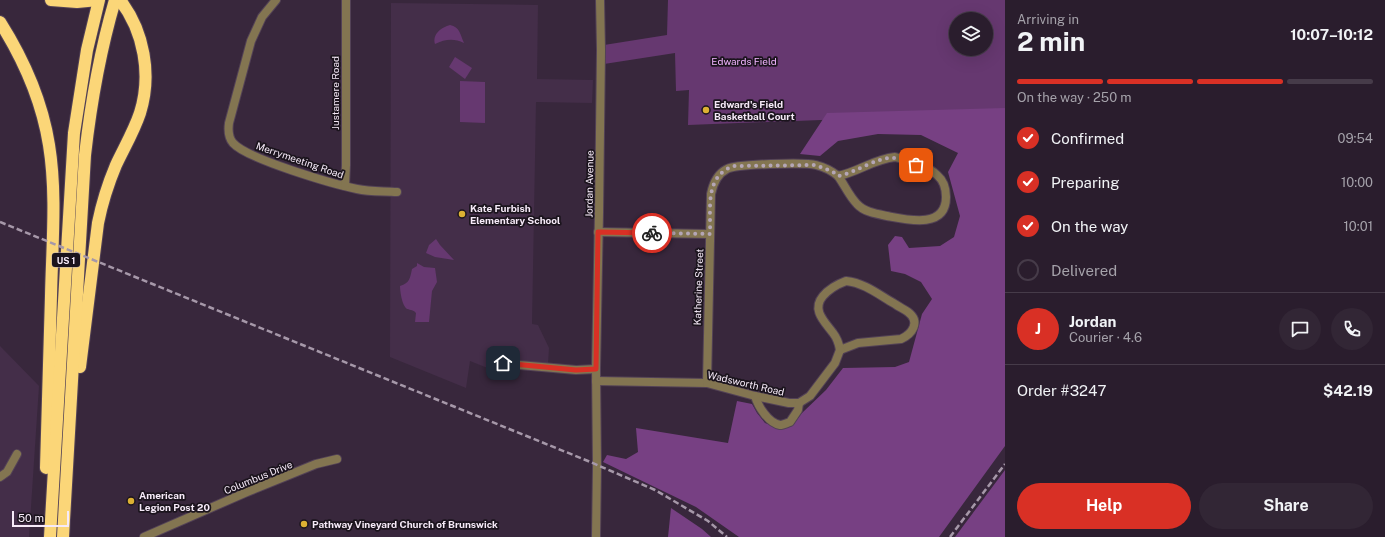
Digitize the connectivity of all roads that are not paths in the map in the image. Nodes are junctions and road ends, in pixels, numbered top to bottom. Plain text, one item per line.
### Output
1 (52, 0) edge
2 (98, 0) edge
3 (115, 0) edge
4 (120, 0) edge
5 (276, 0) edge
6 (346, 0) edge
7 (600, 0) edge
8 (0, 22) edge
9 (838, 176) junction
10 (345, 186) junction
11 (397, 192) dead end
12 (598, 232) junction
13 (710, 234) junction
14 (840, 350) junction
15 (496, 363) dead end
16 (596, 369) junction
17 (596, 381) junction
18 (707, 383) junction
19 (71, 392) junction
20 (755, 396) junction
21 (799, 403) junction
22 (17, 454) dead end
23 (337, 459) dead end
24 (0, 477) edge
25 (51, 522) junction
26 (50, 537) edge
27 (63, 537) edge
28 (144, 537) edge
29 (596, 537) edge

1 - 2 highway
2 - 25 highway, US 1
3 - 19 highway, US 1
4 - 19 highway
5 - 10 street, Merrymeeting Road
6 - 10 street, Justamere Road
7 - 12 street, Jordan Avenue
8 - 25 highway
9 - 9 street, Katherine Street
9 - 13 street, Katherine Street
10 - 11 street, Merrymeeting Road
12 - 13 street
12 - 16 street, Jordan Avenue
13 - 18 street, Katherine Street
14 - 14 street
14 - 21 street
15 - 16 street
16 - 17 street, Jordan Avenue
17 - 18 street, Wadsworth Road
17 - 29 street, Jordan Avenue
18 - 20 street, Wadsworth Road
19 - 27 highway, US 1
20 - 21 street, Wadsworth Road
20 - 21 street
22 - 24 street
23 - 28 street, Columbus Drive
25 - 26 highway, US 1

